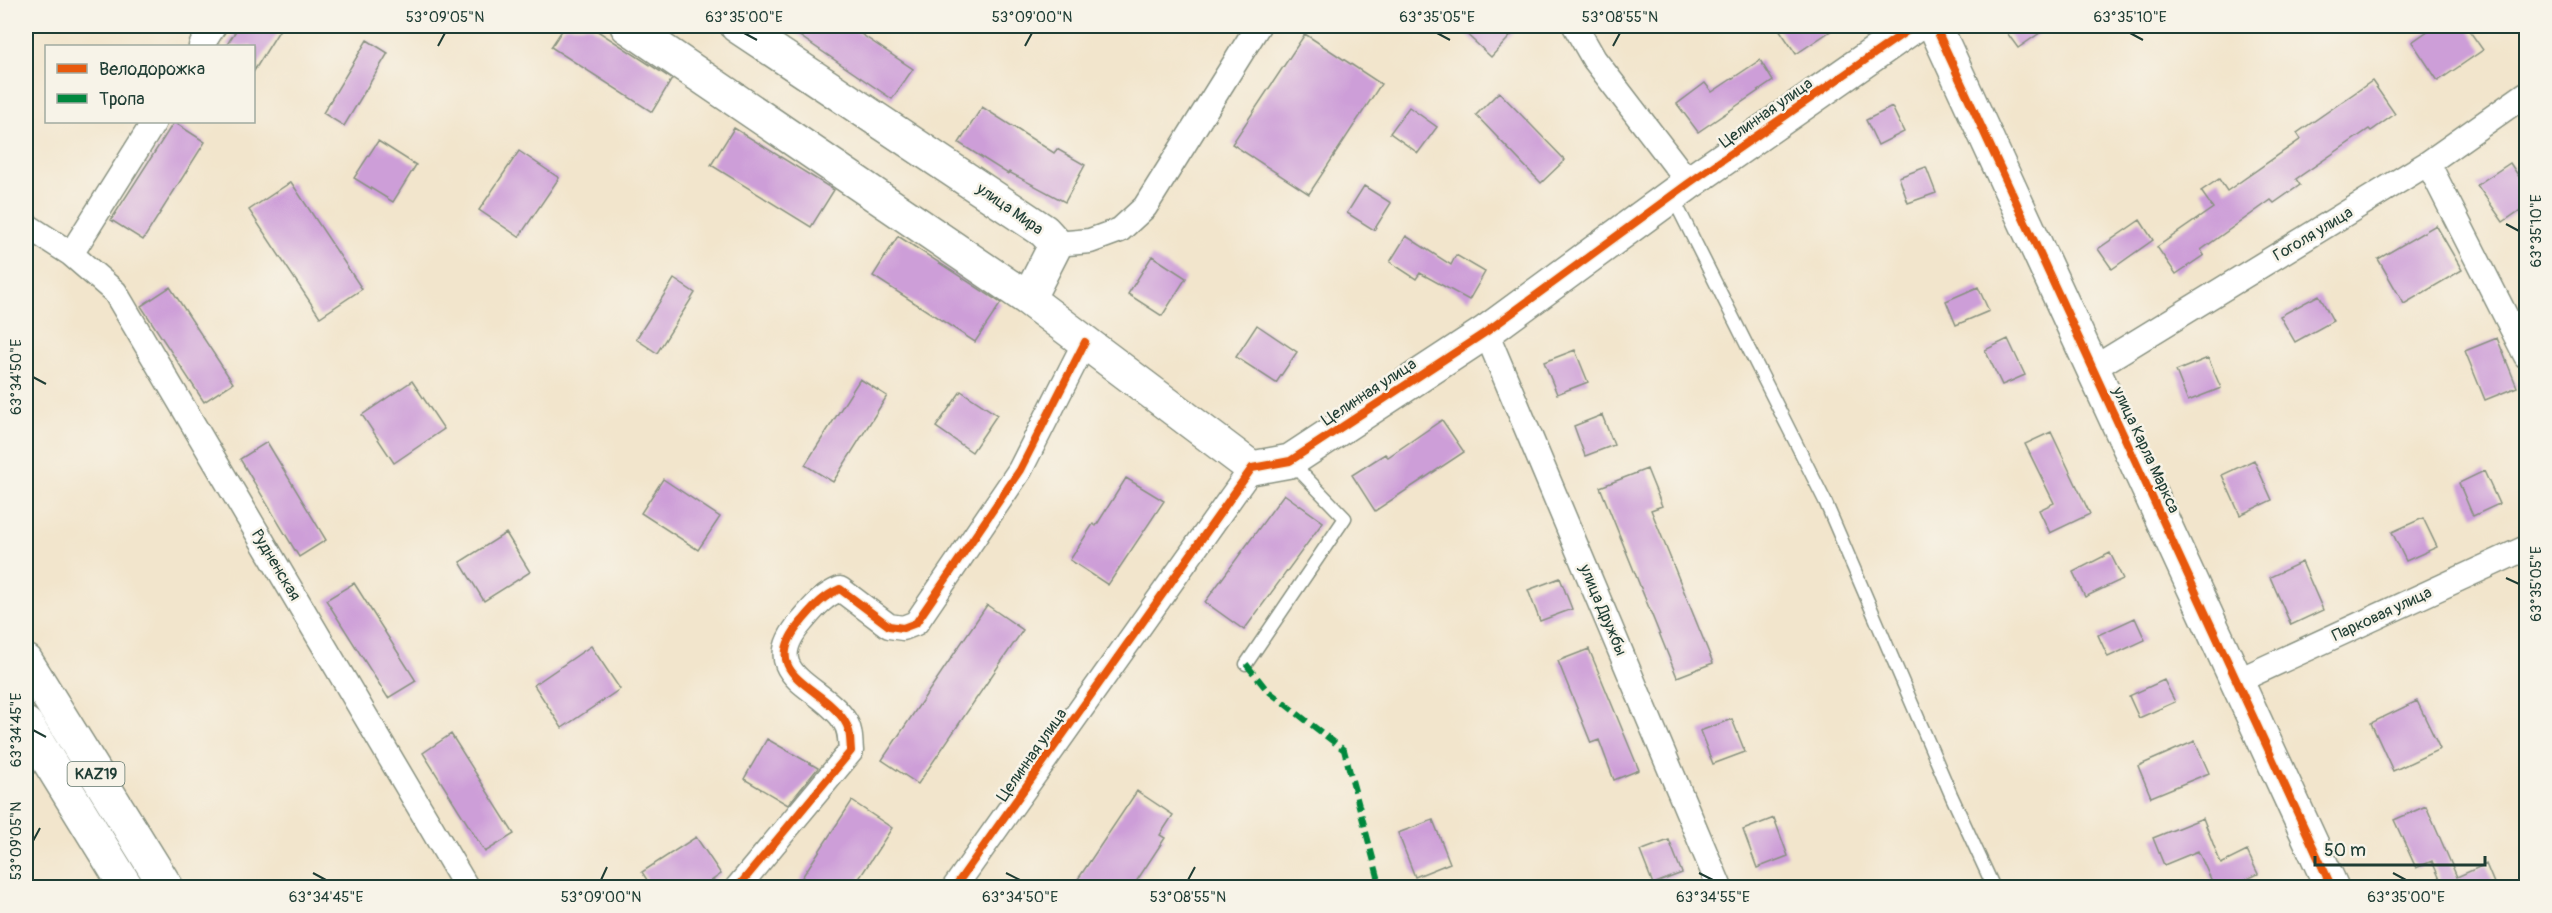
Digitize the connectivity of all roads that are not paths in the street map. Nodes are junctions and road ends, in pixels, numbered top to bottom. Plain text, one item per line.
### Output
1 (214, 26) edge
2 (627, 26) edge
3 (737, 26) edge
4 (1258, 26) edge
5 (1575, 26) edge
6 (1914, 26) edge
7 (1935, 26) edge
8 (202, 45) edge
9 (2526, 94) edge
10 (153, 123) edge
11 (2428, 164) junction
12 (1681, 190) junction
13 (26, 225) edge
14 (1056, 244) junction
15 (71, 254) junction
16 (1028, 299) junction
17 (1486, 332) junction
18 (1085, 342) junction
19 (2526, 356) edge
20 (2094, 368) junction
21 (1290, 461) junction
22 (1252, 468) junction
23 (2526, 548) edge
24 (26, 661) edge
25 (1246, 664) dead end
26 (2237, 681) junction
27 (26, 724) edge
28 (127, 888) edge
29 (167, 888) edge
30 (467, 888) edge
31 (736, 888) edge
32 (954, 888) edge
33 (1720, 888) edge
34 (1994, 888) edge
35 (2332, 888) edge

1 - 8 street
2 - 16 main road
3 - 14 main road, улица Мира
4 - 14 street
5 - 12 street
6 - 12 main road, Целинная улица
7 - 20 main road, улица Карла Маркса
9 - 11 street, Гоголя улица
10 - 15 street
11 - 19 street
11 - 20 street, Гоголя улица
12 - 17 main road, Целинная улица
12 - 34 lane
13 - 15 street, Рудненская
14 - 16 main road, улица Мира
15 - 30 street, Рудненская
16 - 18 main road
17 - 21 main road, Целинная улица
17 - 33 street, улица Дружбы
18 - 22 main road
18 - 31 street
20 - 26 main road, улица Карла Маркса
21 - 22 main road, Целинная улица
21 - 25 lane
22 - 32 street, Целинная улица
23 - 26 street, Парковая улица
24 - 29 main road, KAZ19
26 - 35 main road, улица Карла Маркса
27 - 28 main road, KAZ19

